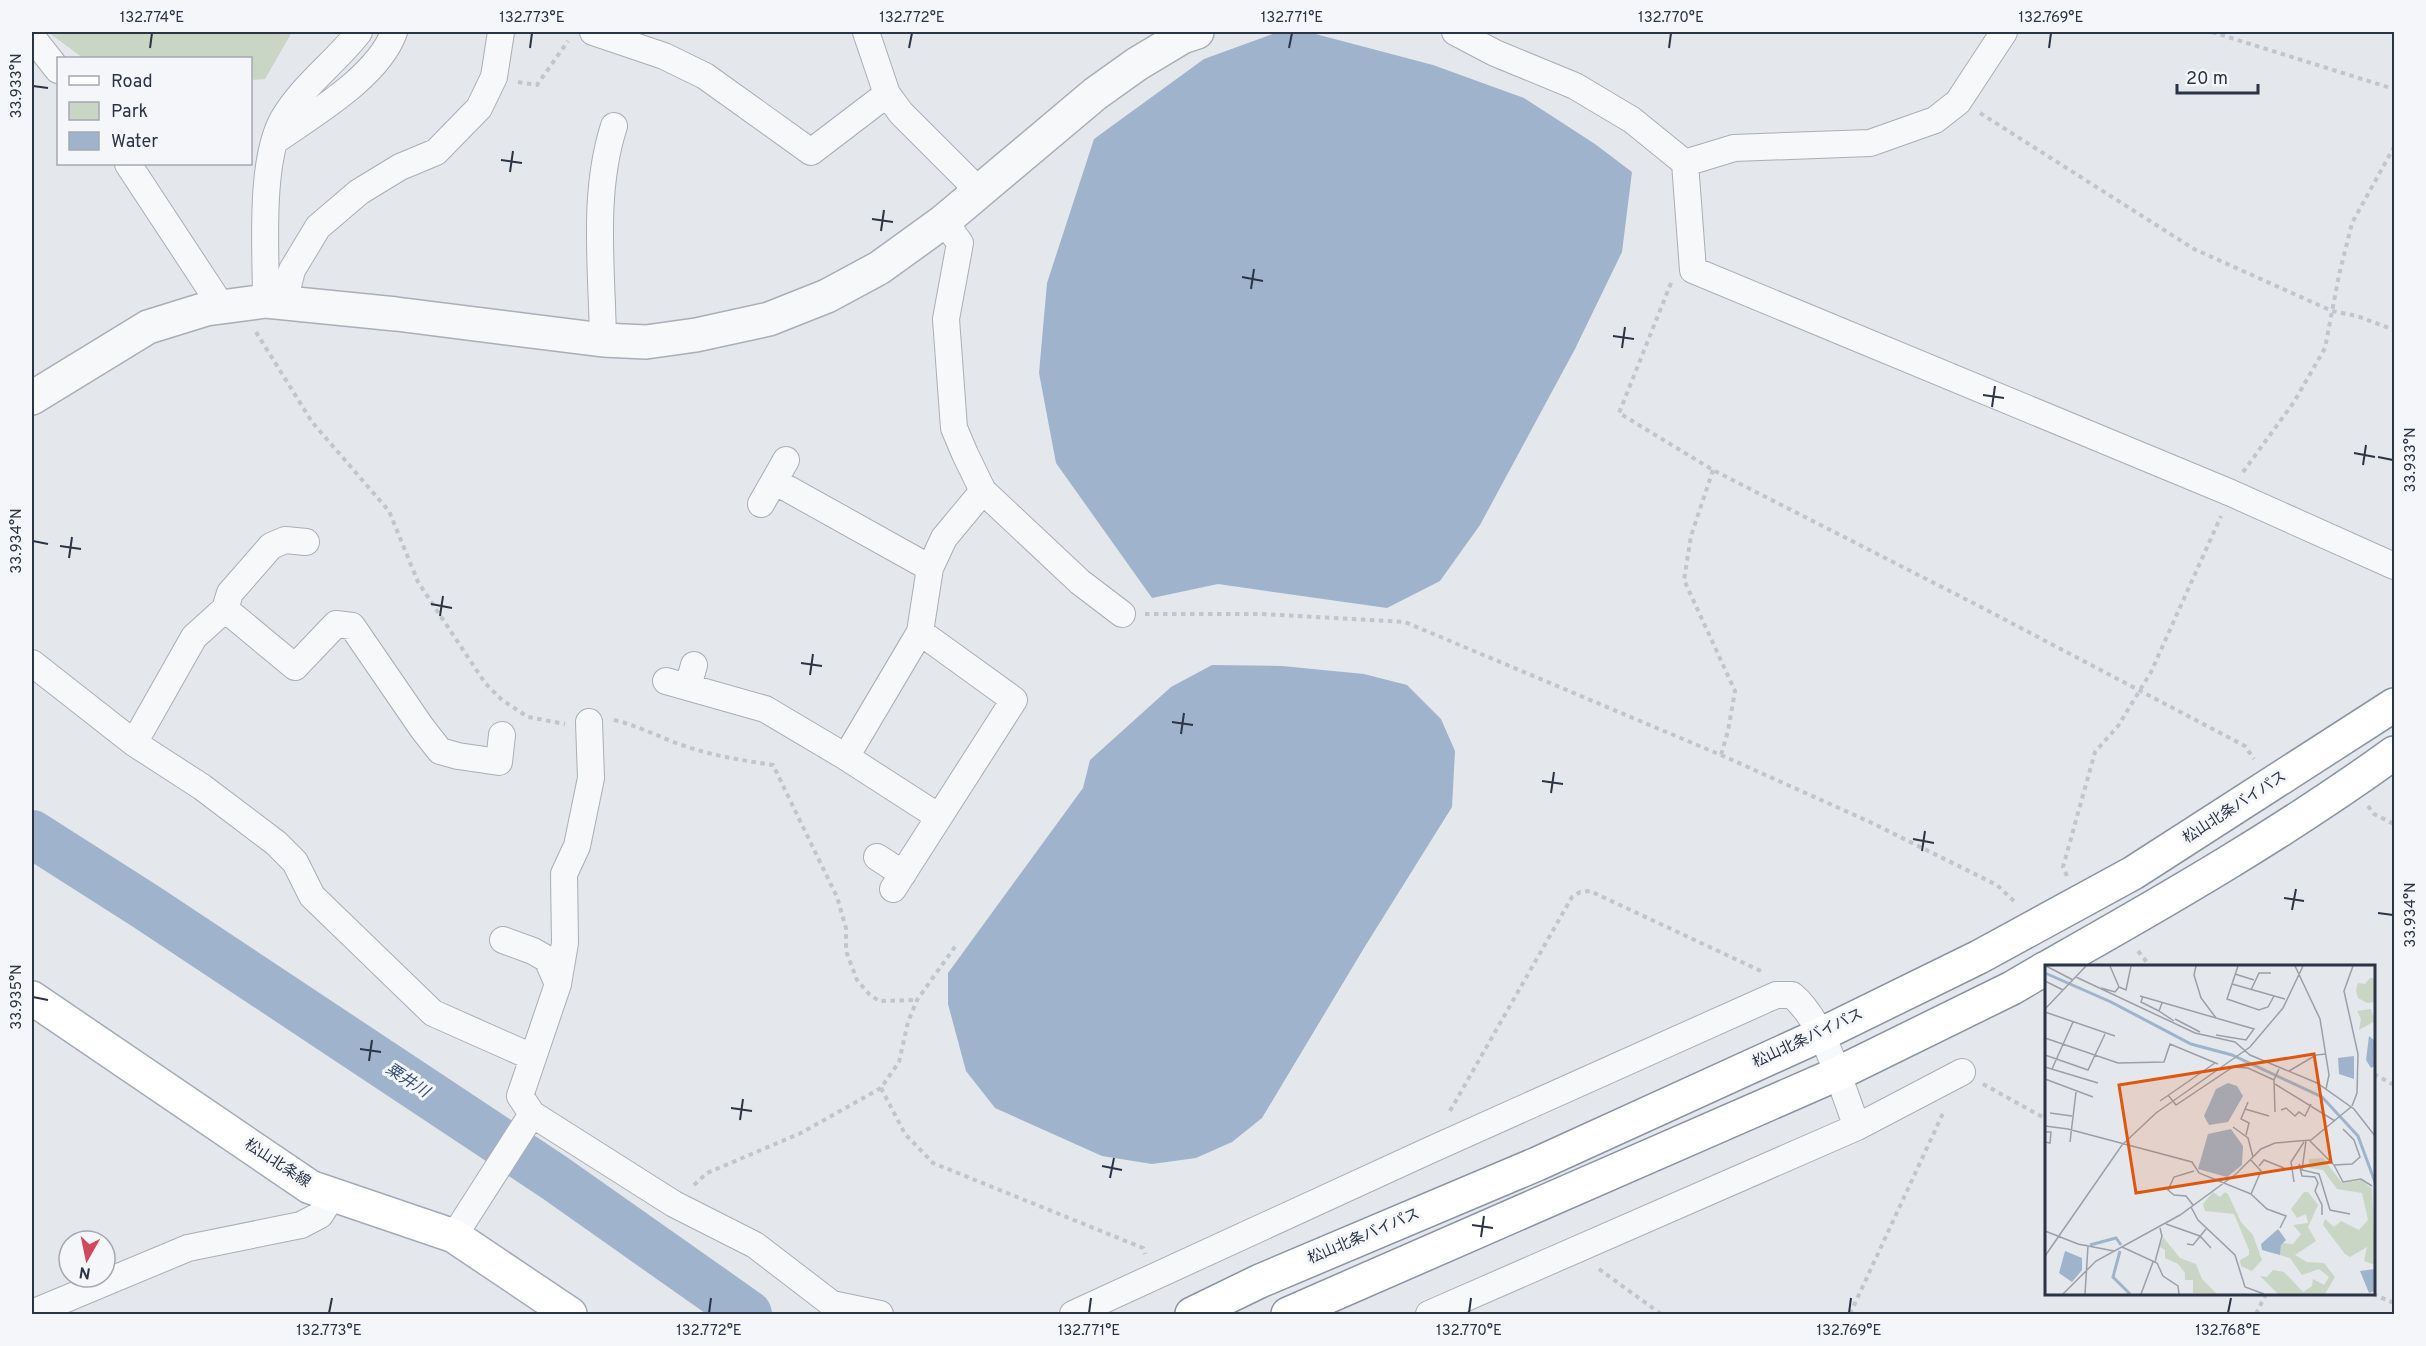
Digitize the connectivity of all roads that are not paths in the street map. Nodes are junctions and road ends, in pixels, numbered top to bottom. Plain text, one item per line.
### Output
1 (359, 32) edge
2 (394, 32) edge
3 (501, 32) edge
4 (593, 32) edge
5 (866, 32) edge
6 (1197, 32) edge
7 (1455, 32) edge
8 (2004, 32) edge
9 (32, 37) edge
10 (57, 69) edge
11 (887, 93) junction
12 (614, 126) dead end
13 (276, 141) junction
14 (1685, 163) junction
15 (129, 165) edge
16 (979, 191) junction
17 (944, 221) junction
18 (256, 303) junction
19 (603, 340) junction
20 (32, 398) edge
21 (983, 491) junction
22 (761, 504) dead end
23 (306, 542) dead end
24 (2394, 566) edge
25 (930, 568) junction
26 (225, 609) junction
27 (1122, 614) road end
28 (920, 632) junction
29 (32, 663) edge
30 (682, 678) dead end
31 (2394, 705) edge
32 (589, 722) road end
33 (502, 735) dead end
34 (134, 743) junction
35 (2394, 753) edge
36 (846, 757) junction
37 (939, 817) junction
38 (877, 857) dead end
39 (503, 940) dead end
40 (2052, 965) edge
41 (2045, 969) edge
42 (558, 984) junction
43 (32, 998) edge
44 (1820, 1035) junction
45 (532, 1057) junction
46 (1962, 1072) road end
47 (1837, 1074) junction
48 (529, 1117) junction
49 (1857, 1126) junction
50 (333, 1195) junction
51 (454, 1236) junction
52 (32, 1313) edge
53 (570, 1314) edge
54 (880, 1314) edge
55 (1073, 1314) edge
56 (1192, 1314) edge
57 (1288, 1314) edge
58 (1430, 1314) edge

1 - 13 street
2 - 13 street
3 - 18 street
4 - 11 street
5 - 11 street
6 - 16 street
7 - 14 street
8 - 14 street
9 - 10 street
11 - 16 street
12 - 19 street
13 - 18 street
14 - 24 street
15 - 18 street
16 - 17 street
17 - 19 street
17 - 21 street
18 - 19 street
18 - 20 street
21 - 25 street
21 - 27 street
22 - 25 street
23 - 26 street
25 - 28 street
26 - 33 street
26 - 34 street
28 - 36 street
28 - 37 street
29 - 34 street
30 - 36 street
31 - 44 main road, 松山北条バイパス
32 - 42 street
34 - 45 street
35 - 40 main road
36 - 37 street
37 - 38 street
39 - 42 street
41 - 47 main road
42 - 45 street
43 - 50 main road, 松山北条線
44 - 47 street
44 - 55 street
44 - 56 main road, 松山北条バイパス
45 - 48 street
46 - 49 street
47 - 49 street
47 - 57 main road
48 - 51 street
48 - 54 street
49 - 58 street
50 - 51 main road, 松山北条線
50 - 52 street
51 - 53 main road, 松山北条線

